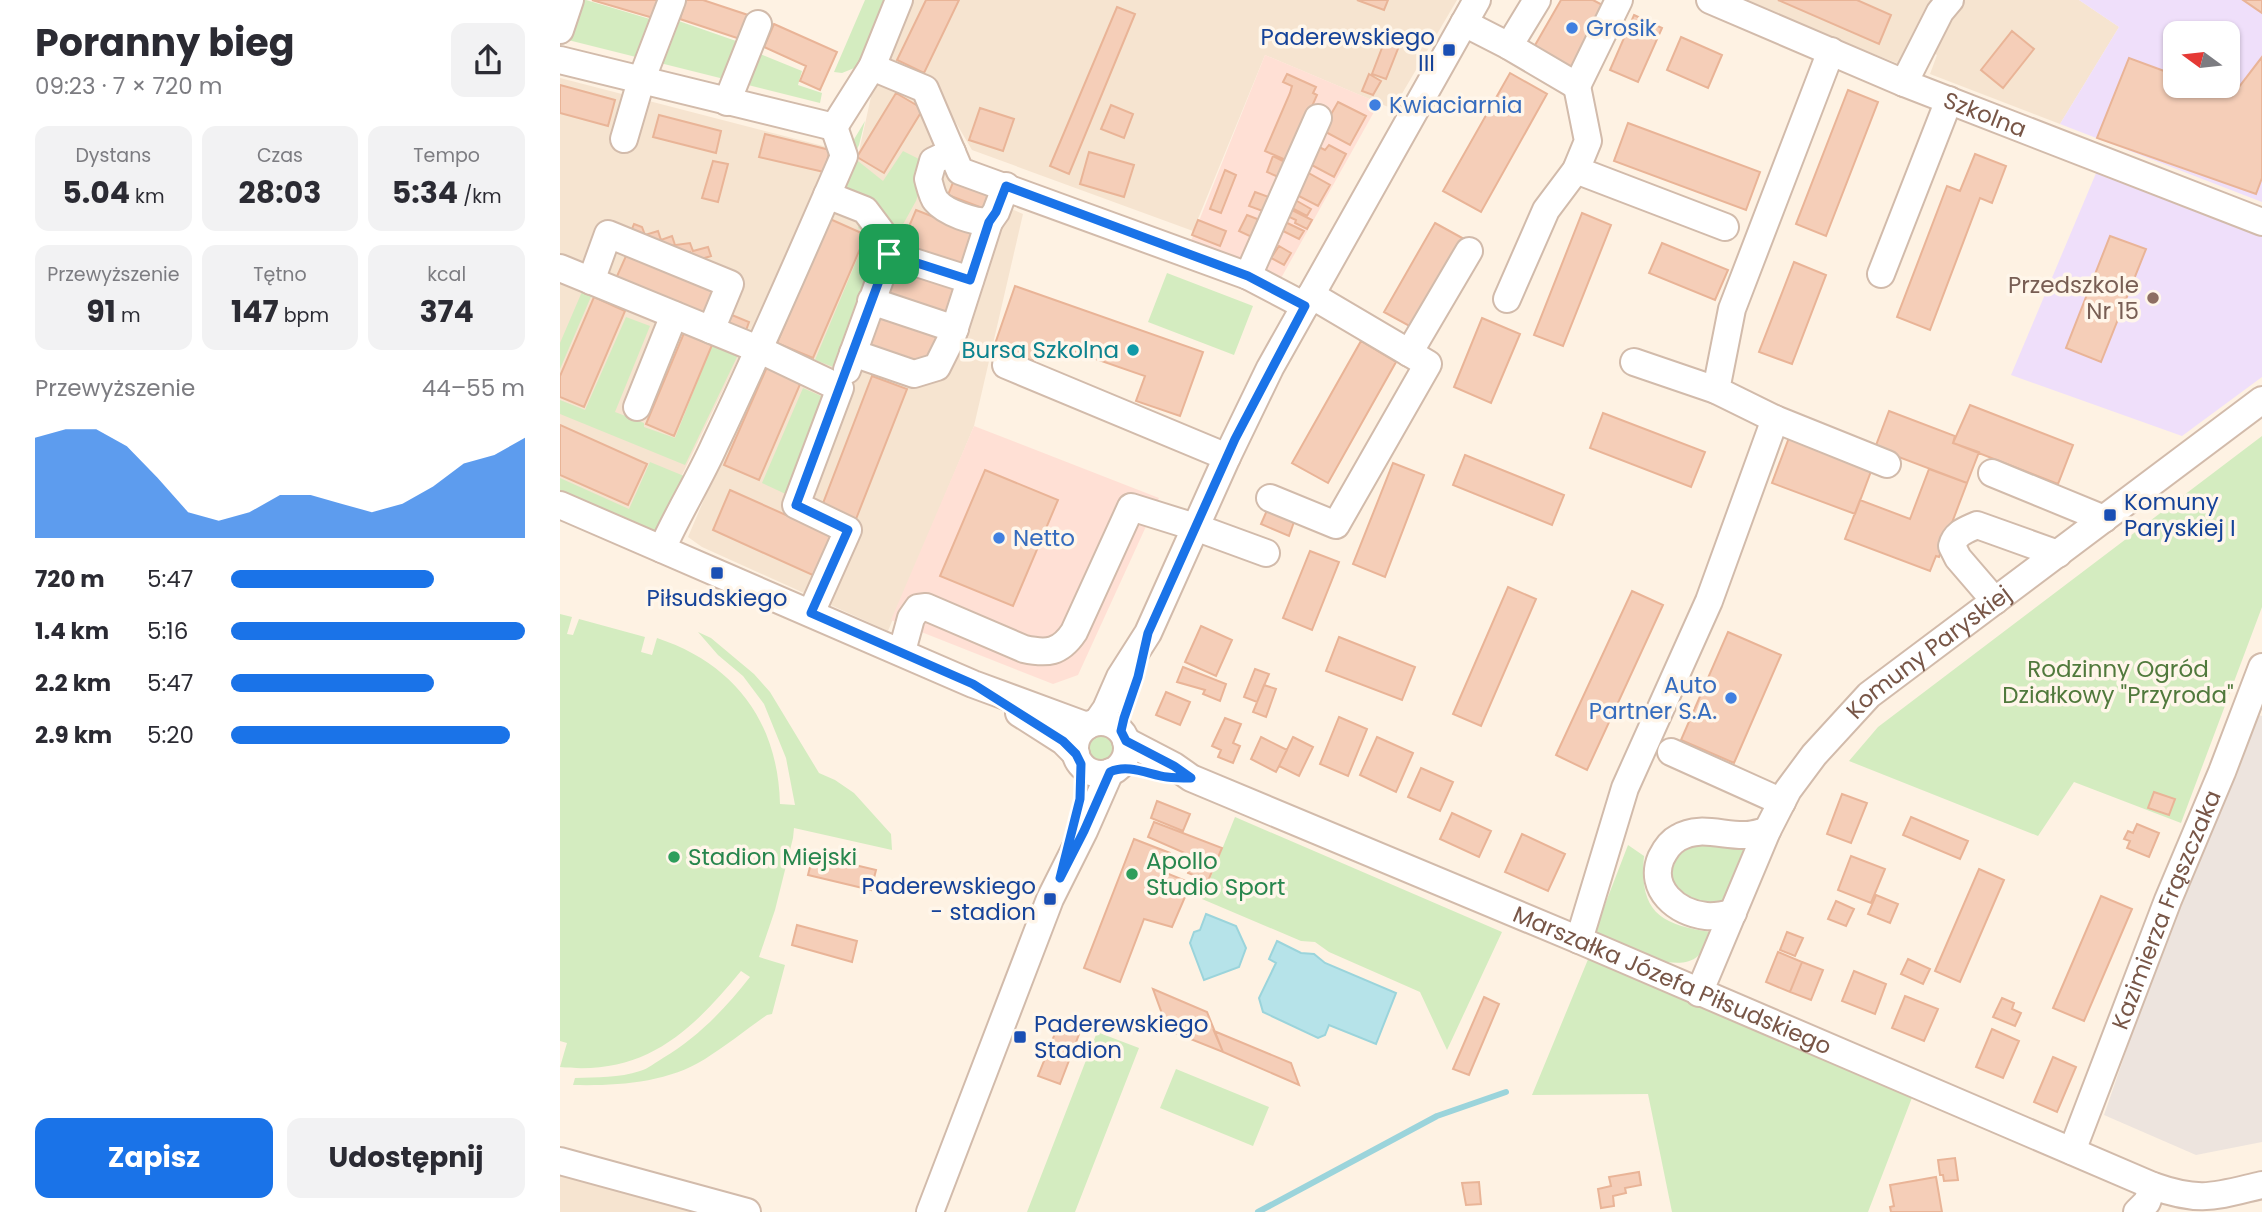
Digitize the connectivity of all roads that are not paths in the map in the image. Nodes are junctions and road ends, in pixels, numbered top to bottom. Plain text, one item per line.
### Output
1 (570, 0) edge
2 (671, 0) edge
3 (899, 0) edge
4 (1477, 0) edge
5 (1537, 0) edge
6 (1619, 0) edge
7 (1710, 0) edge
8 (1942, 2) edge
9 (1464, 23) junction
10 (758, 24) dead end
11 (560, 30) edge
12 (1509, 46) junction
13 (1831, 51) junction
14 (560, 61) edge
15 (872, 67) junction
16 (641, 81) junction
17 (1904, 83) junction
18 (1577, 86) junction
19 (1949, 100) junction
20 (727, 102) junction
21 (1318, 118) dead end
22 (834, 127) junction
23 (624, 139) dead end
24 (951, 152) junction
25 (1576, 170) junction
26 (1006, 186) junction
27 (827, 195) junction
28 (989, 222) junction
29 (2262, 222) edge
30 (1725, 227) dead end
31 (1469, 250) dead end
32 (889, 254) junction
33 (560, 268) edge
34 (1881, 274) dead end
35 (1248, 276) junction
36 (970, 280) junction
37 (592, 281) junction
38 (1507, 299) dead end
39 (1308, 300) junction
40 (872, 301) junction
41 (674, 315) junction
42 (954, 329) junction
43 (711, 330) junction
44 (760, 350) junction
45 (1409, 353) junction
46 (853, 354) junction
47 (1634, 362) dead end
48 (1006, 365) dead end
49 (840, 388) junction
50 (1716, 390) junction
51 (2262, 400) edge
52 (637, 408) dead end
53 (1775, 419) junction
54 (1227, 457) junction
55 (1887, 464) dead end
56 (1992, 473) dead end
57 (1270, 498) dead end
58 (560, 505) edge
59 (2104, 519) junction
60 (1195, 527) junction
61 (662, 549) junction
62 (1266, 554) dead end
63 (2058, 554) junction
64 (1995, 601) junction
65 (811, 613) junction
66 (1148, 633) junction
67 (902, 652) junction
68 (2262, 667) edge
69 (973, 684) junction
70 (1092, 724) junction
71 (1124, 736) junction
72 (1671, 752) dead end
73 (1078, 759) junction
74 (1113, 771) junction
75 (1191, 778) junction
76 (1782, 802) junction
77 (1768, 831) junction
78 (1060, 878) junction
79 (1732, 913) junction
80 (1579, 940) junction
81 (1699, 993) junction
82 (2072, 1151) junction
83 (560, 1161) edge
84 (2262, 1185) edge
85 (2153, 1186) junction
86 (747, 1212) edge
87 (930, 1212) edge
88 (2137, 1212) edge

1 - 11 street
2 - 16 street
3 - 15 street
4 - 9 street
5 - 12 street
6 - 18 street
7 - 13 street, Szkolna
8 - 17 street
9 - 12 street
9 - 39 street
10 - 20 street
12 - 18 street
13 - 17 street, Szkolna
13 - 50 street
14 - 16 street
15 - 22 street
15 - 24 street
16 - 20 street
16 - 23 street
17 - 19 street, Szkolna
18 - 25 street
19 - 29 street, Szkolna
19 - 34 street
20 - 22 street
21 - 35 street
22 - 27 street
24 - 26 street
24 - 28 street
25 - 30 street
25 - 38 street
26 - 28 street
26 - 35 street
27 - 32 street
27 - 44 street
28 - 36 street
31 - 45 street
32 - 36 street
32 - 40 street
33 - 37 street
35 - 39 street
36 - 42 street
37 - 41 street
37 - 43 street
39 - 45 street
39 - 54 street
40 - 42 street
40 - 46 street
41 - 43 street
41 - 52 street
42 - 46 street
43 - 44 street
44 - 49 street
44 - 61 street
45 - 57 street
46 - 49 street
47 - 50 street
48 - 54 street
49 - 65 street
50 - 53 street
51 - 59 street, Komuny Paryskiej
53 - 55 street
53 - 80 street
54 - 60 street
56 - 59 street
58 - 61 street
59 - 63 street, Komuny Paryskiej
60 - 62 street
60 - 66 street
60 - 67 street
61 - 65 street
63 - 64 street, Komuny Paryskiej
63 - 64 street
64 - 76 street, Komuny Paryskiej
65 - 67 street
66 - 70 street
66 - 71 street
67 - 69 street
68 - 82 street, Kazimierza Frąszczaka
69 - 70 street
69 - 73 street
70 - 71 street
70 - 73 street
71 - 74 street
71 - 75 street
72 - 76 street
73 - 74 street
73 - 78 street
74 - 75 street
74 - 78 street
75 - 80 street, Marszałka Józefa Piłsudskiego
76 - 77 street, Komuny Paryskiej
77 - 79 street, Komuny Paryskiej
77 - 79 street
78 - 87 street
79 - 81 street, Komuny Paryskiej
80 - 81 street, Marszałka Józefa Piłsudskiego
81 - 82 street, Marszałka Józefa Piłsudskiego
82 - 85 street, Marszałka Józefa Piłsudskiego
83 - 86 street
84 - 85 street, Marszałka Józefa Piłsudskiego
85 - 88 street

